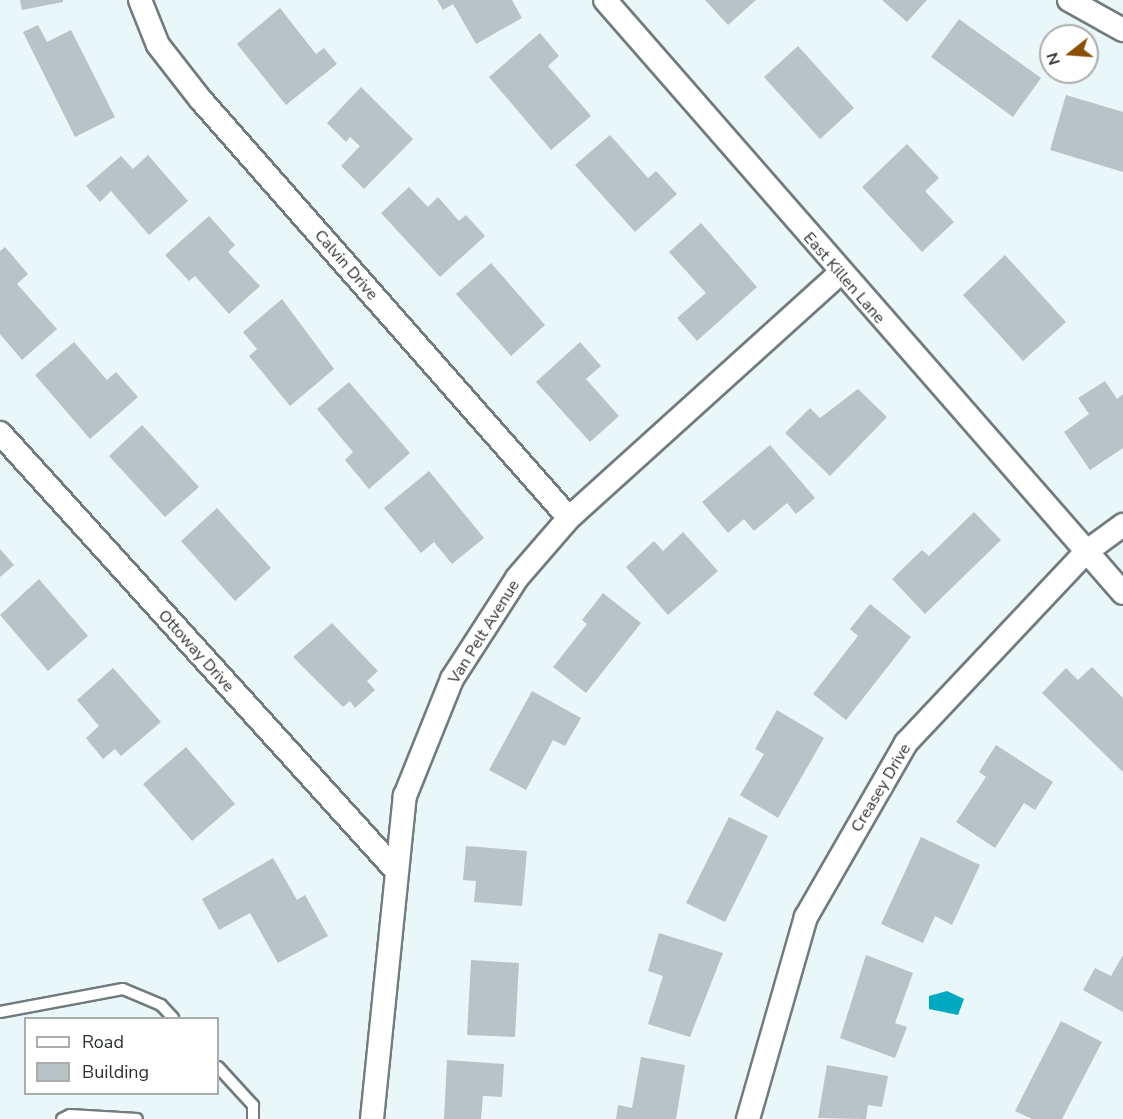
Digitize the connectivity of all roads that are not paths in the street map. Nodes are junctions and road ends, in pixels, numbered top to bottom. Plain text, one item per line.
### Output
1 (140, 0) edge
2 (605, 0) edge
3 (1069, 0) edge
4 (1123, 30) edge
5 (840, 273) junction
6 (0, 433) edge
7 (569, 518) junction
8 (1123, 525) edge
9 (1086, 552) junction
10 (1123, 592) edge
11 (393, 867) junction
12 (0, 1012) edge
13 (172, 1017) edge
14 (219, 1068) edge
15 (62, 1119) edge
16 (137, 1119) edge
17 (253, 1119) edge
18 (372, 1119) edge
19 (748, 1119) edge

1 - 7 street, Calvin Drive
2 - 5 street, East Killen Lane
3 - 4 street
5 - 7 street, Van Pelt Avenue
5 - 9 street, East Killen Lane
6 - 11 street, Ottoway Drive
7 - 11 street, Van Pelt Avenue
8 - 9 street, Creasey Drive
9 - 10 street, East Killen Lane
9 - 19 street, Creasey Drive
11 - 18 street, Van Pelt Avenue
12 - 13 lane
14 - 17 lane
15 - 16 lane

